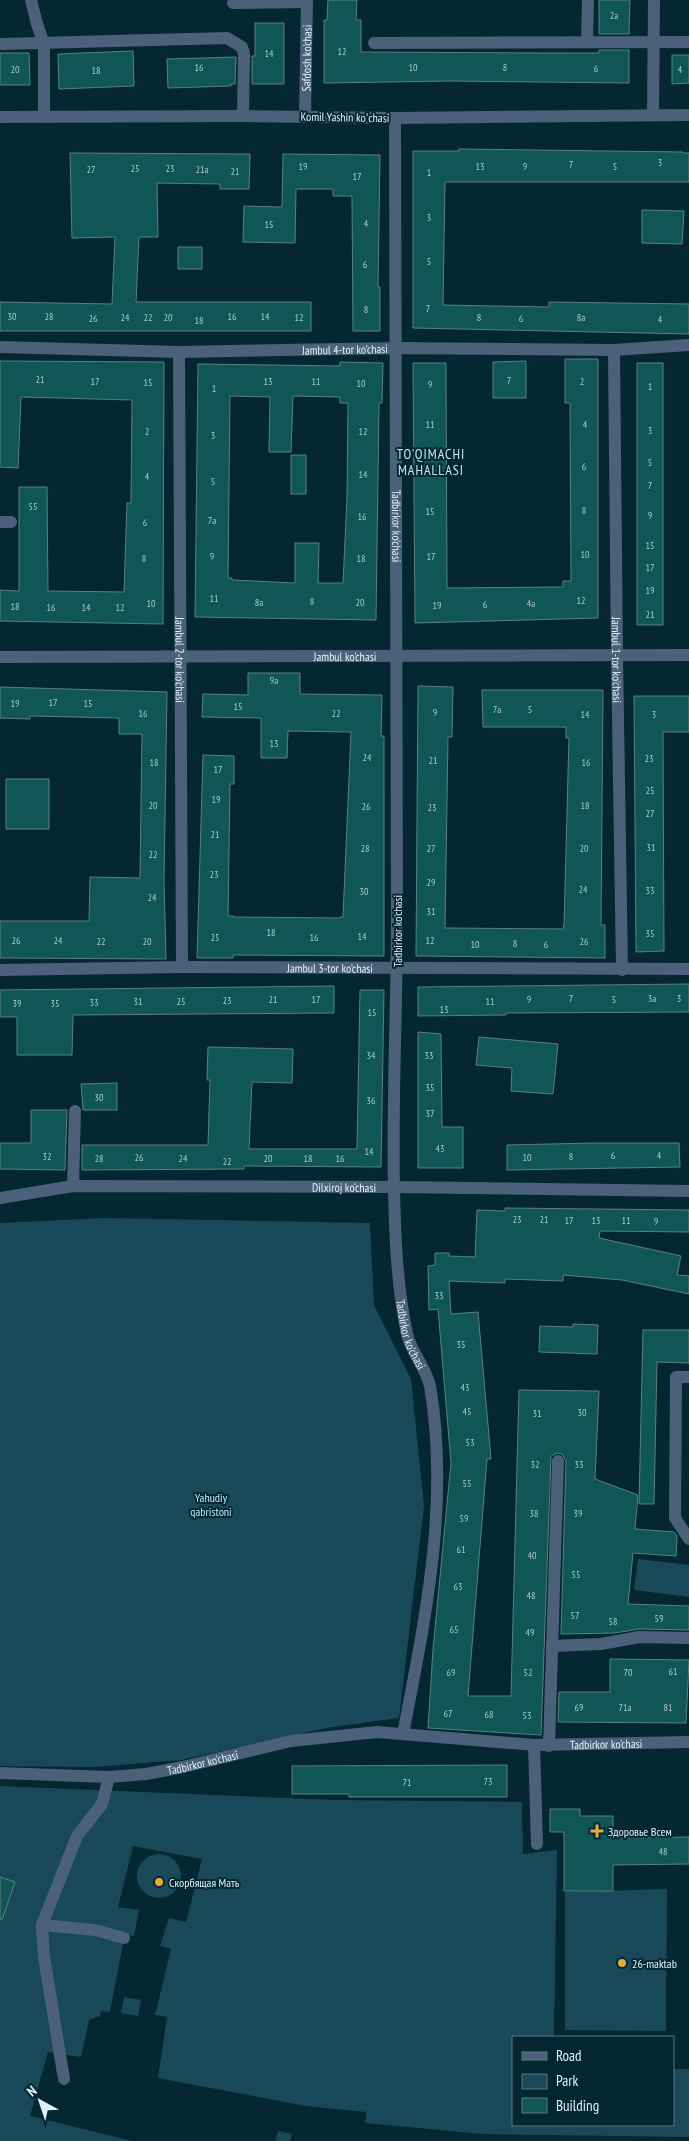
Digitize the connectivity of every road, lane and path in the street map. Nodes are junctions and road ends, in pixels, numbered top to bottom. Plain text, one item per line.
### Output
1 (31, 0) edge
2 (588, 0) edge
3 (654, 0) edge
4 (307, 1) edge
5 (234, 3) dead end
6 (587, 42) junction
7 (655, 42) junction
8 (689, 42) edge
9 (374, 43) dead end
10 (0, 44) edge
11 (44, 44) junction
12 (653, 115) junction
13 (689, 115) edge
14 (0, 116) edge
15 (44, 116) junction
16 (243, 116) junction
17 (305, 117) junction
18 (394, 118) junction
19 (689, 344) edge
20 (0, 347) edge
21 (397, 348) junction
22 (614, 350) junction
23 (179, 352) junction
24 (617, 655) junction
25 (689, 655) edge
26 (181, 656) junction
27 (0, 657) edge
28 (398, 657) junction
29 (182, 967) junction
30 (397, 969) junction
31 (689, 969) edge
32 (0, 970) edge
33 (622, 970) junction
34 (75, 1110) dead end
35 (73, 1186) junction
36 (394, 1187) junction
37 (689, 1191) edge
38 (0, 1198) edge
39 (689, 1377) edge
40 (558, 1461) dead end
41 (689, 1539) edge
42 (689, 1638) edge
43 (552, 1646) junction
44 (403, 1734) junction
45 (689, 1742) edge
46 (534, 1745) junction
47 (549, 1746) junction
48 (0, 1773) edge
49 (109, 1776) junction
50 (537, 1844) dead end
51 (42, 1925) junction
52 (124, 1938) dead end
53 (64, 2079) dead end

1 - 11 street
2 - 6 street
3 - 7 street
4 - 5 street
4 - 17 street, Safdosh ko'chasi
6 - 7 street
6 - 9 street
7 - 8 street
7 - 12 street
10 - 11 street
11 - 15 street
11 - 16 street
12 - 13 street, Komil Yashin koʻchasi
12 - 18 street, Komil Yashin koʻchasi
14 - 15 street, Komil Yashin koʻchasi
15 - 16 street, Komil Yashin koʻchasi
16 - 17 street, Komil Yashin koʻchasi
17 - 18 street, Komil Yashin koʻchasi
18 - 21 street, Tadbirkor ko'chasi
19 - 22 street, Jambul 4-tor ko'chasi
20 - 23 street, Jambul 4-tor ko'chasi
21 - 22 street, Jambul 4-tor ko'chasi
21 - 23 street, Jambul 4-tor ko'chasi
21 - 28 street, Tadbirkor ko'chasi
22 - 24 street, Jambul 1-tor ko'chasi
23 - 26 street, Jambul 2-tor ko'chasi
24 - 25 street, Jambul ko'chasi
24 - 28 street, Jambul ko'chasi
24 - 33 street, Jambul 1-tor ko'chasi
26 - 27 street, Jambul ko'chasi
26 - 28 street, Jambul ko'chasi
26 - 29 street, Jambul 2-tor ko'chasi
28 - 30 street, Tadbirkor ko'chasi
29 - 30 street, Jambul 3-tor ko'chasi
29 - 32 street, Jambul 3-tor ko'chasi
30 - 33 street, Jambul 3-tor ko'chasi
30 - 36 street, Tadbirkor ko'chasi
31 - 33 street, Jambul 3-tor ko'chasi
34 - 35 street
35 - 36 street, Dilxiroj ko‘chasi
35 - 38 street, Dilxiroj ko‘chasi
36 - 37 street, Dilxiroj ko‘chasi
36 - 44 street, Tadbirkor ko'chasi
39 - 41 street
40 - 43 street
42 - 43 street
43 - 47 street
44 - 46 street, Tadbirkor ko'chasi
44 - 49 street, Tadbirkor ko'chasi
45 - 47 street, Tadbirkor ko'chasi
46 - 47 street, Tadbirkor ko'chasi
46 - 50 street
48 - 49 street, Tadbirkor ko'chasi
49 - 51 street
51 - 52 street
51 - 53 street

